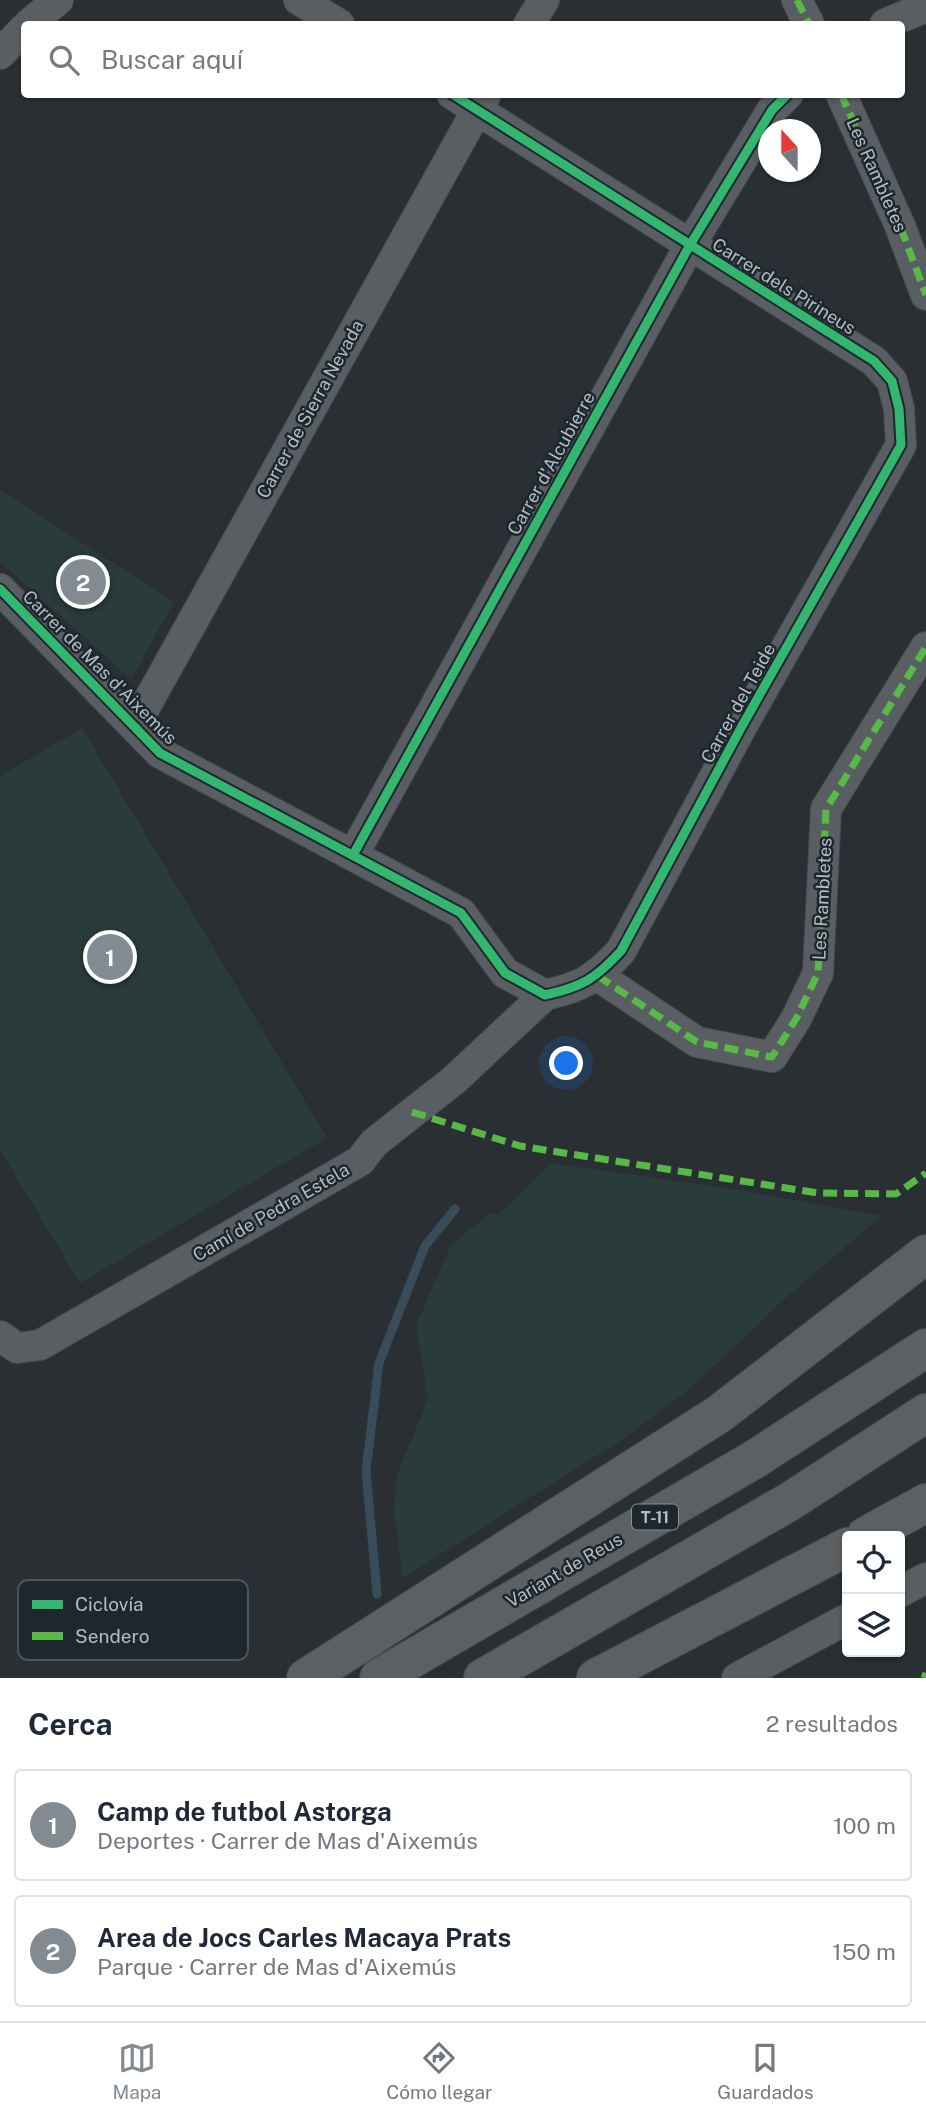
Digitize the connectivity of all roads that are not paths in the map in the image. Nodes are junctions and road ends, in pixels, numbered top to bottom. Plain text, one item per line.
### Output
1 (58, 0) edge
2 (299, 0) edge
3 (544, 0) edge
4 (797, 0) edge
5 (926, 6) edge
6 (33, 21) edge
7 (333, 21) edge
8 (530, 21) edge
9 (808, 21) edge
10 (892, 21) edge
11 (21, 32) edge
12 (0, 54) edge
13 (784, 98) edge
14 (843, 98) edge
15 (471, 99) edge
16 (690, 245) junction
17 (926, 295) edge
18 (900, 409) joint
19 (0, 589) edge
20 (926, 647) edge
21 (135, 724) junction
22 (353, 855) junction
23 (598, 976) junction
24 (556, 993) junction
25 (926, 1254) edge
26 (0, 1336) edge
27 (926, 1348) edge
28 (926, 1413) edge
29 (926, 1503) edge
30 (875, 1531) edge
31 (842, 1550) edge
32 (926, 1578) edge
33 (905, 1589) edge
34 (842, 1622) edge
35 (306, 1678) edge
36 (379, 1678) edge
37 (483, 1678) edge
38 (596, 1678) edge
39 (737, 1678) edge

1 - 6 street
2 - 7 street
3 - 8 street
4 - 9 street
5 - 10 street
11 - 12 street
13 - 16 street, Carrer d'Alcubierre
14 - 17 street, Les Rambletes
15 - 16 street, Carrer dels Pirineus
15 - 21 street, Carrer de Sierra Nevada
16 - 18 street, Carrer dels Pirineus
16 - 22 street, Carrer d'Alcubierre
18 - 23 street, Carrer del Teide
19 - 21 street, Carrer de Mas d'Aixemús
20 - 23 street, Les Rambletes
21 - 22 street, Carrer de Mas d'Aixemús
22 - 24 street, Carrer de Mas d'Aixemús
23 - 24 street, Carrer del Teide
24 - 26 street, Camí de Pedra Estela
25 - 35 highway
27 - 36 highway, Variant de Reus / T-11
28 - 37 highway
29 - 30 highway
31 - 38 highway
32 - 33 street
34 - 39 street

